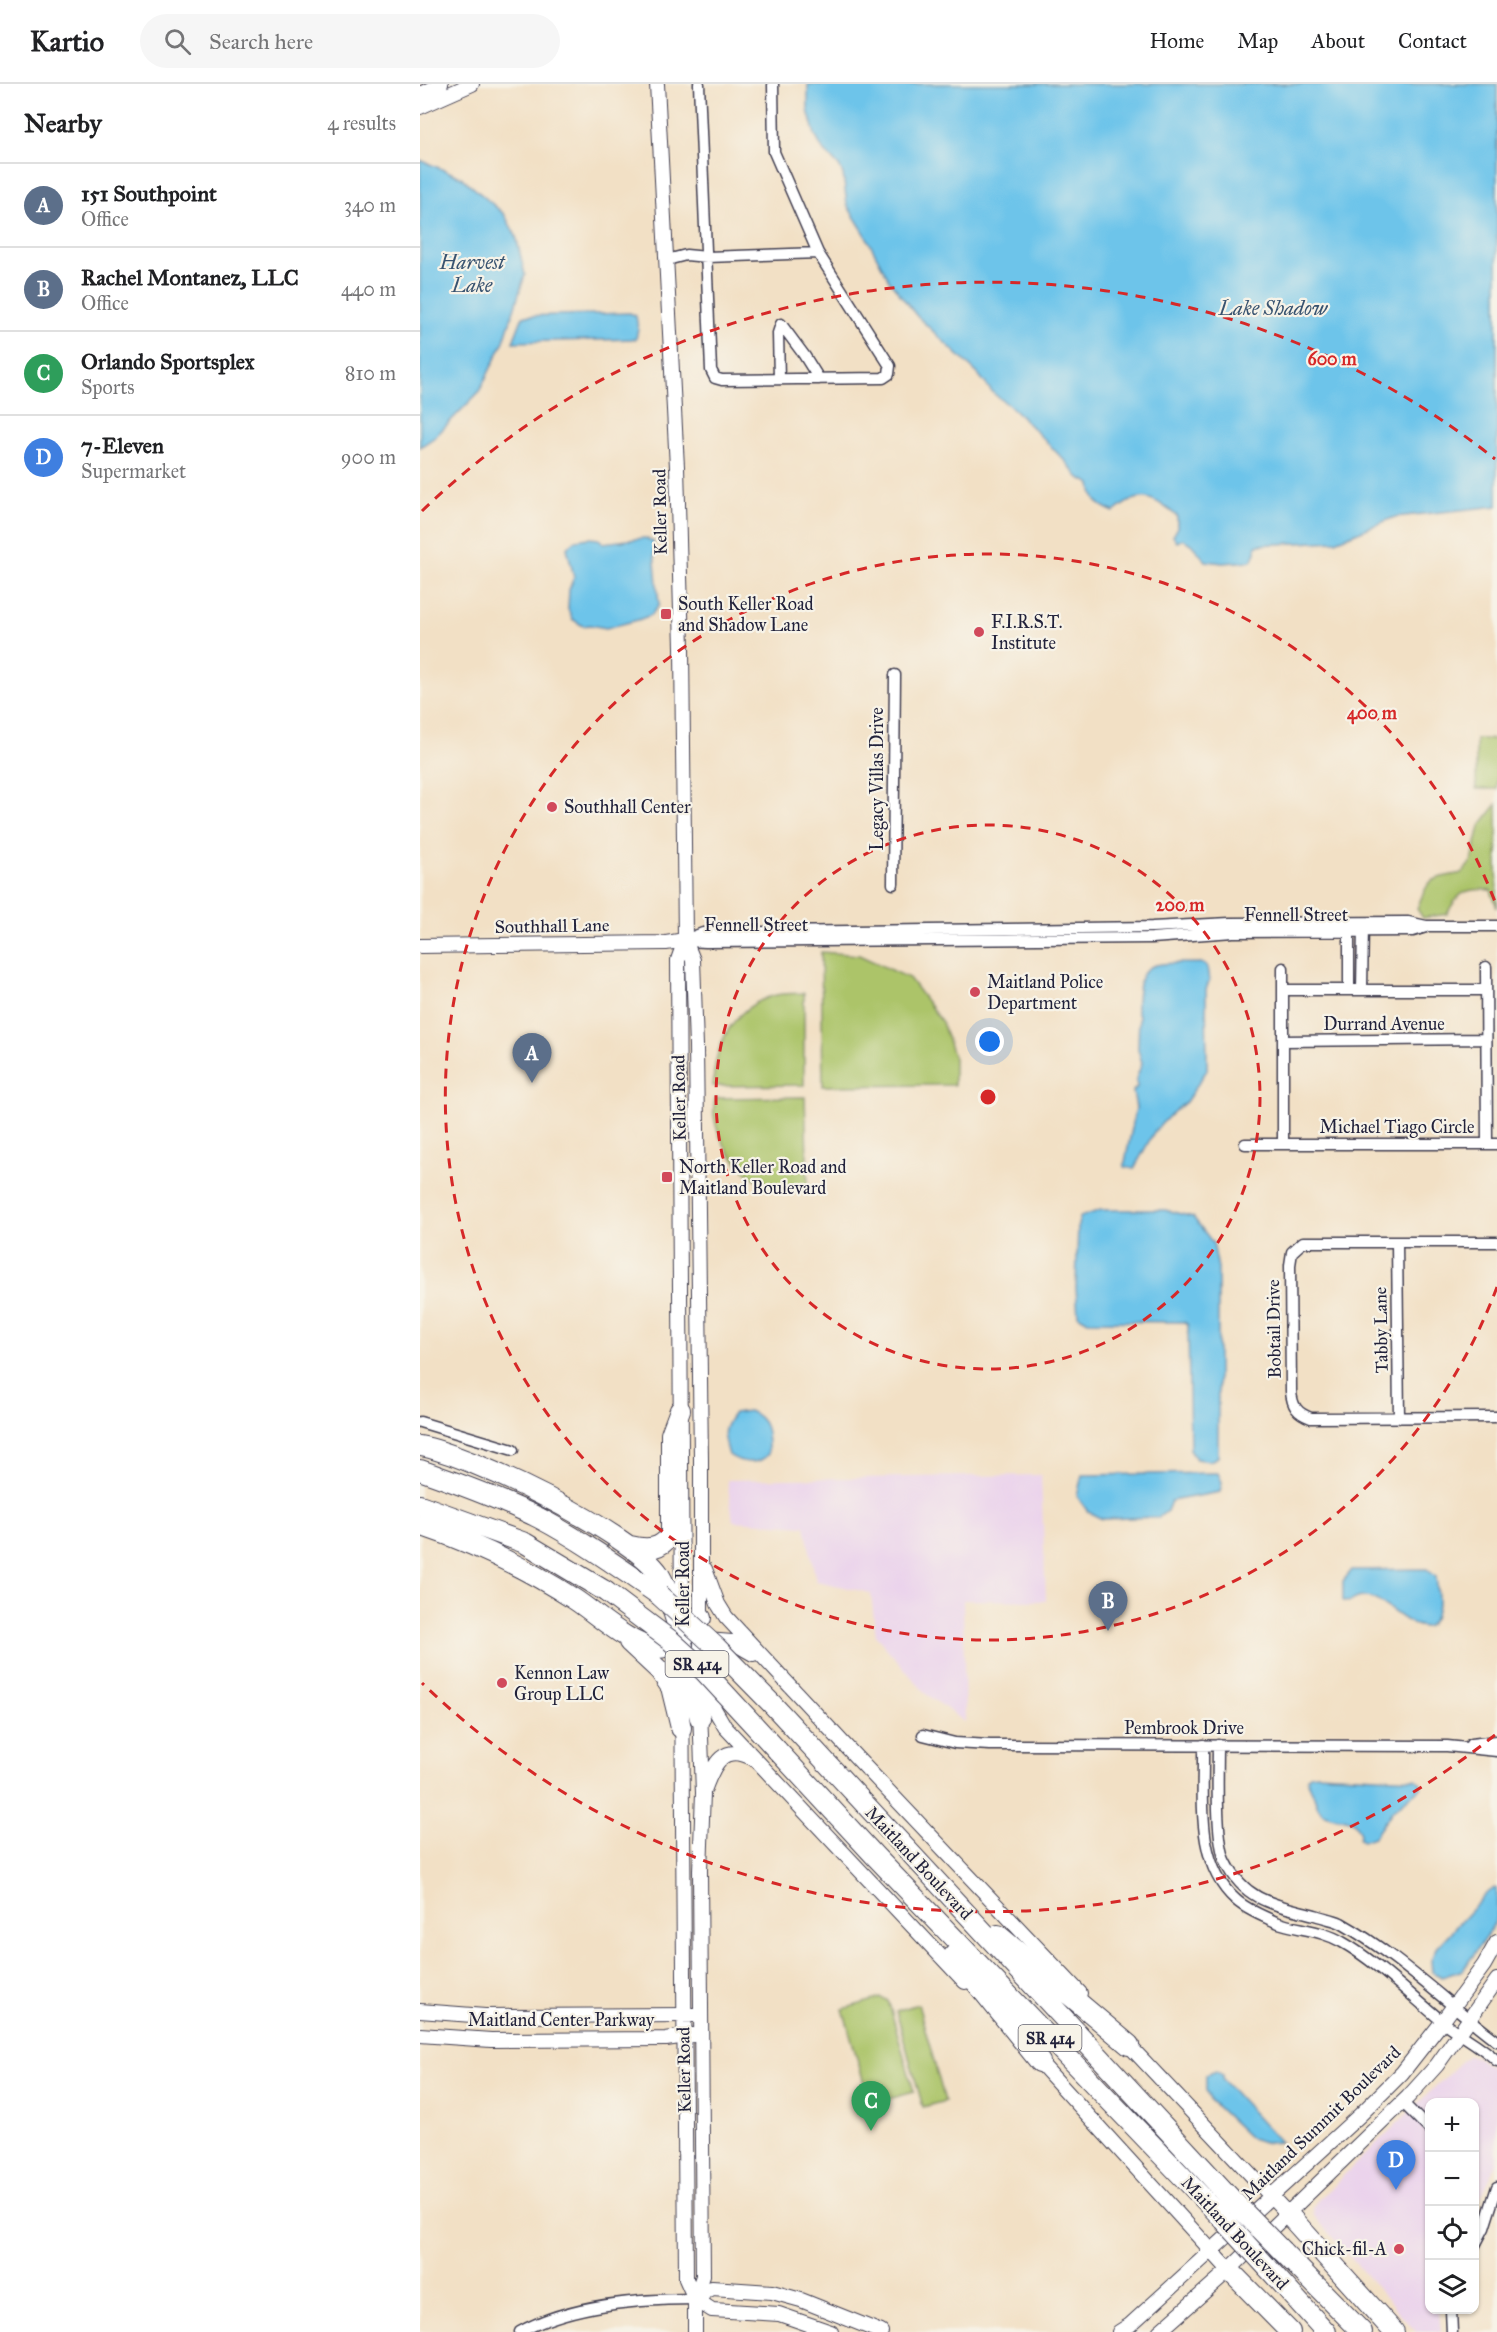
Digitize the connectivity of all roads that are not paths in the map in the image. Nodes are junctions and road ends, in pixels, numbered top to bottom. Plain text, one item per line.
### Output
1 (441, 84) edge
2 (472, 84) edge
3 (657, 84) edge
4 (699, 84) edge
5 (773, 84) edge
6 (420, 94) edge
7 (420, 107) edge
8 (818, 253) junction
9 (707, 257) junction
10 (667, 260) junction
11 (779, 379) junction
12 (819, 379) junction
13 (895, 675) dead end
14 (893, 884) dead end
15 (1497, 926) edge
16 (1349, 927) junction
17 (1363, 927) junction
18 (685, 940) junction
19 (420, 946) edge
20 (1349, 965) junction
21 (1362, 965) junction
22 (1486, 967) dead end
23 (1282, 968) dead end
24 (1282, 990) junction
25 (1349, 990) junction
26 (1362, 990) junction
27 (1486, 990) junction
28 (1486, 1039) junction
29 (1283, 1041) junction
30 (1245, 1144) dead end
31 (1283, 1144) junction
32 (1492, 1144) edge
33 (680, 1204) junction
34 (698, 1204) junction
35 (1397, 1242) junction
36 (1497, 1242) edge
37 (700, 1378) junction
38 (680, 1386) junction
39 (700, 1393) junction
40 (680, 1410) junction
41 (1497, 1417) edge
42 (1399, 1418) junction
43 (420, 1422) edge
44 (420, 1446) edge
45 (513, 1450) dead end
46 (420, 1470) edge
47 (420, 1505) edge
48 (420, 1525) edge
49 (630, 1546) junction
50 (701, 1558) junction
51 (617, 1629) junction
52 (689, 1640) junction
53 (701, 1673) junction
54 (779, 1675) junction
55 (700, 1718) junction
56 (681, 1728) junction
57 (923, 1735) dead end
58 (1497, 1741) edge
59 (1203, 1745) junction
60 (1218, 1745) junction
61 (1447, 1746) junction
62 (1497, 1751) edge
63 (758, 1761) junction
64 (703, 1793) junction
65 (875, 1857) junction
66 (953, 1900) junction
67 (1497, 1942) edge
68 (1497, 1980) edge
69 (1454, 2006) junction
70 (420, 2011) edge
71 (684, 2015) junction
72 (485, 2016) junction
73 (501, 2016) junction
74 (701, 2016) junction
75 (1469, 2020) junction
76 (1442, 2022) junction
77 (702, 2034) junction
78 (1458, 2034) junction
79 (420, 2035) edge
80 (684, 2036) junction
81 (491, 2040) junction
82 (1497, 2041) edge
83 (1129, 2045) junction
84 (1497, 2061) edge
85 (1040, 2062) junction
86 (1402, 2102) junction
87 (1425, 2125) edge
88 (1497, 2187) edge
89 (1271, 2196) junction
90 (1230, 2212) junction
91 (1287, 2213) junction
92 (1497, 2214) edge
93 (1479, 2226) edge
94 (1212, 2249) junction
95 (1229, 2270) junction
96 (695, 2299) junction
97 (1451, 2314) edge
98 (520, 2332) edge
99 (695, 2332) edge
100 (831, 2332) edge
101 (881, 2332) edge
102 (1119, 2332) edge
103 (1159, 2332) edge
104 (1290, 2332) edge
105 (1326, 2332) edge
106 (1362, 2332) edge
107 (1394, 2332) edge
108 (1452, 2332) edge

1 - 6 street
2 - 7 street
3 - 10 street, Keller Road
4 - 9 street
5 - 8 street
8 - 9 street
8 - 12 street
9 - 10 street
9 - 11 street
10 - 18 street, Keller Road
11 - 12 street
11 - 12 street
13 - 14 street, Legacy Villas Drive
15 - 17 street, Fennell Street
16 - 17 street, Fennell Street
16 - 18 street, Fennell Street
16 - 20 street
17 - 21 street
18 - 19 street, Southhall Lane
18 - 33 street, Keller Road
18 - 34 street, Keller Road
20 - 21 street
20 - 25 street
21 - 26 street
22 - 27 street, Michael Tiago Circle
23 - 24 street
24 - 25 street
24 - 29 street
25 - 26 street
26 - 27 street
27 - 28 street, Michael Tiago Circle
28 - 29 street, Durrand Avenue
28 - 32 street, Michael Tiago Circle
29 - 31 street
30 - 31 street, Michael Tiago Circle
31 - 32 street, Michael Tiago Circle
33 - 34 street
33 - 38 street, Keller Road
34 - 37 street, Keller Road
35 - 36 street, Bobtail Drive
35 - 42 street, Tabby Lane
35 - 42 street, Bobtail Drive
37 - 38 street
37 - 39 street, Keller Road
38 - 39 street
38 - 40 street, Keller Road
39 - 50 street, Keller Road
40 - 49 highway
40 - 52 street, Keller Road
41 - 42 street, Bobtail Drive
43 - 45 street
44 - 49 highway
46 - 66 highway, Maitland Boulevard / SR 414, bridge
47 - 65 highway, Maitland Boulevard / SR 414, bridge
48 - 51 highway
49 - 52 highway
50 - 52 street, Keller Road
50 - 54 street
51 - 52 highway
51 - 56 highway
52 - 53 street, Keller Road
52 - 54 street
52 - 55 highway
52 - 56 street, Keller Road
53 - 55 street, Keller Road
53 - 63 street
54 - 83 street
55 - 64 street, Keller Road
56 - 71 street, Keller Road
57 - 59 street, Pembrook Drive
58 - 61 street, Pembrook Drive
59 - 60 street, Pembrook Drive
59 - 76 street
60 - 61 street, Pembrook Drive
60 - 69 street
61 - 62 street, Pembrook Drive
63 - 64 street
63 - 85 street
64 - 74 street, Keller Road
65 - 85 highway
65 - 90 highway, Maitland Boulevard / SR 414
66 - 83 highway
66 - 90 highway, Maitland Boulevard / SR 414
67 - 69 street, Maitland Summit Boulevard
68 - 75 street
69 - 75 street
69 - 76 street, Maitland Summit Boulevard
70 - 72 street, Maitland Center Parkway
71 - 73 street, Maitland Center Parkway
71 - 74 street, Maitland Center Parkway
71 - 80 street, Keller Road
72 - 73 street, Maitland Center Parkway
72 - 81 street
73 - 81 street
74 - 77 street, Keller Road
75 - 78 street
75 - 82 street
76 - 78 street
76 - 89 street, Maitland Summit Boulevard
77 - 80 street, Maitland Center Parkway
77 - 96 street, Keller Road
78 - 84 street
78 - 86 street
79 - 81 street, Maitland Center Parkway
80 - 81 street, Maitland Center Parkway
80 - 96 street, Keller Road
83 - 89 street
85 - 94 street
86 - 87 street
86 - 91 street
88 - 93 street
89 - 91 street
89 - 94 street, Maitland Summit Boulevard
90 - 105 highway, Maitland Boulevard / SR 414, bridge
90 - 106 highway, Maitland Boulevard / SR 414, bridge
91 - 95 street
91 - 107 highway
92 - 93 street
94 - 95 street
94 - 102 street, Maitland Summit Boulevard
95 - 103 street
95 - 104 highway
96 - 98 street
96 - 99 street, Keller Road
96 - 100 street
96 - 101 street
97 - 108 street

